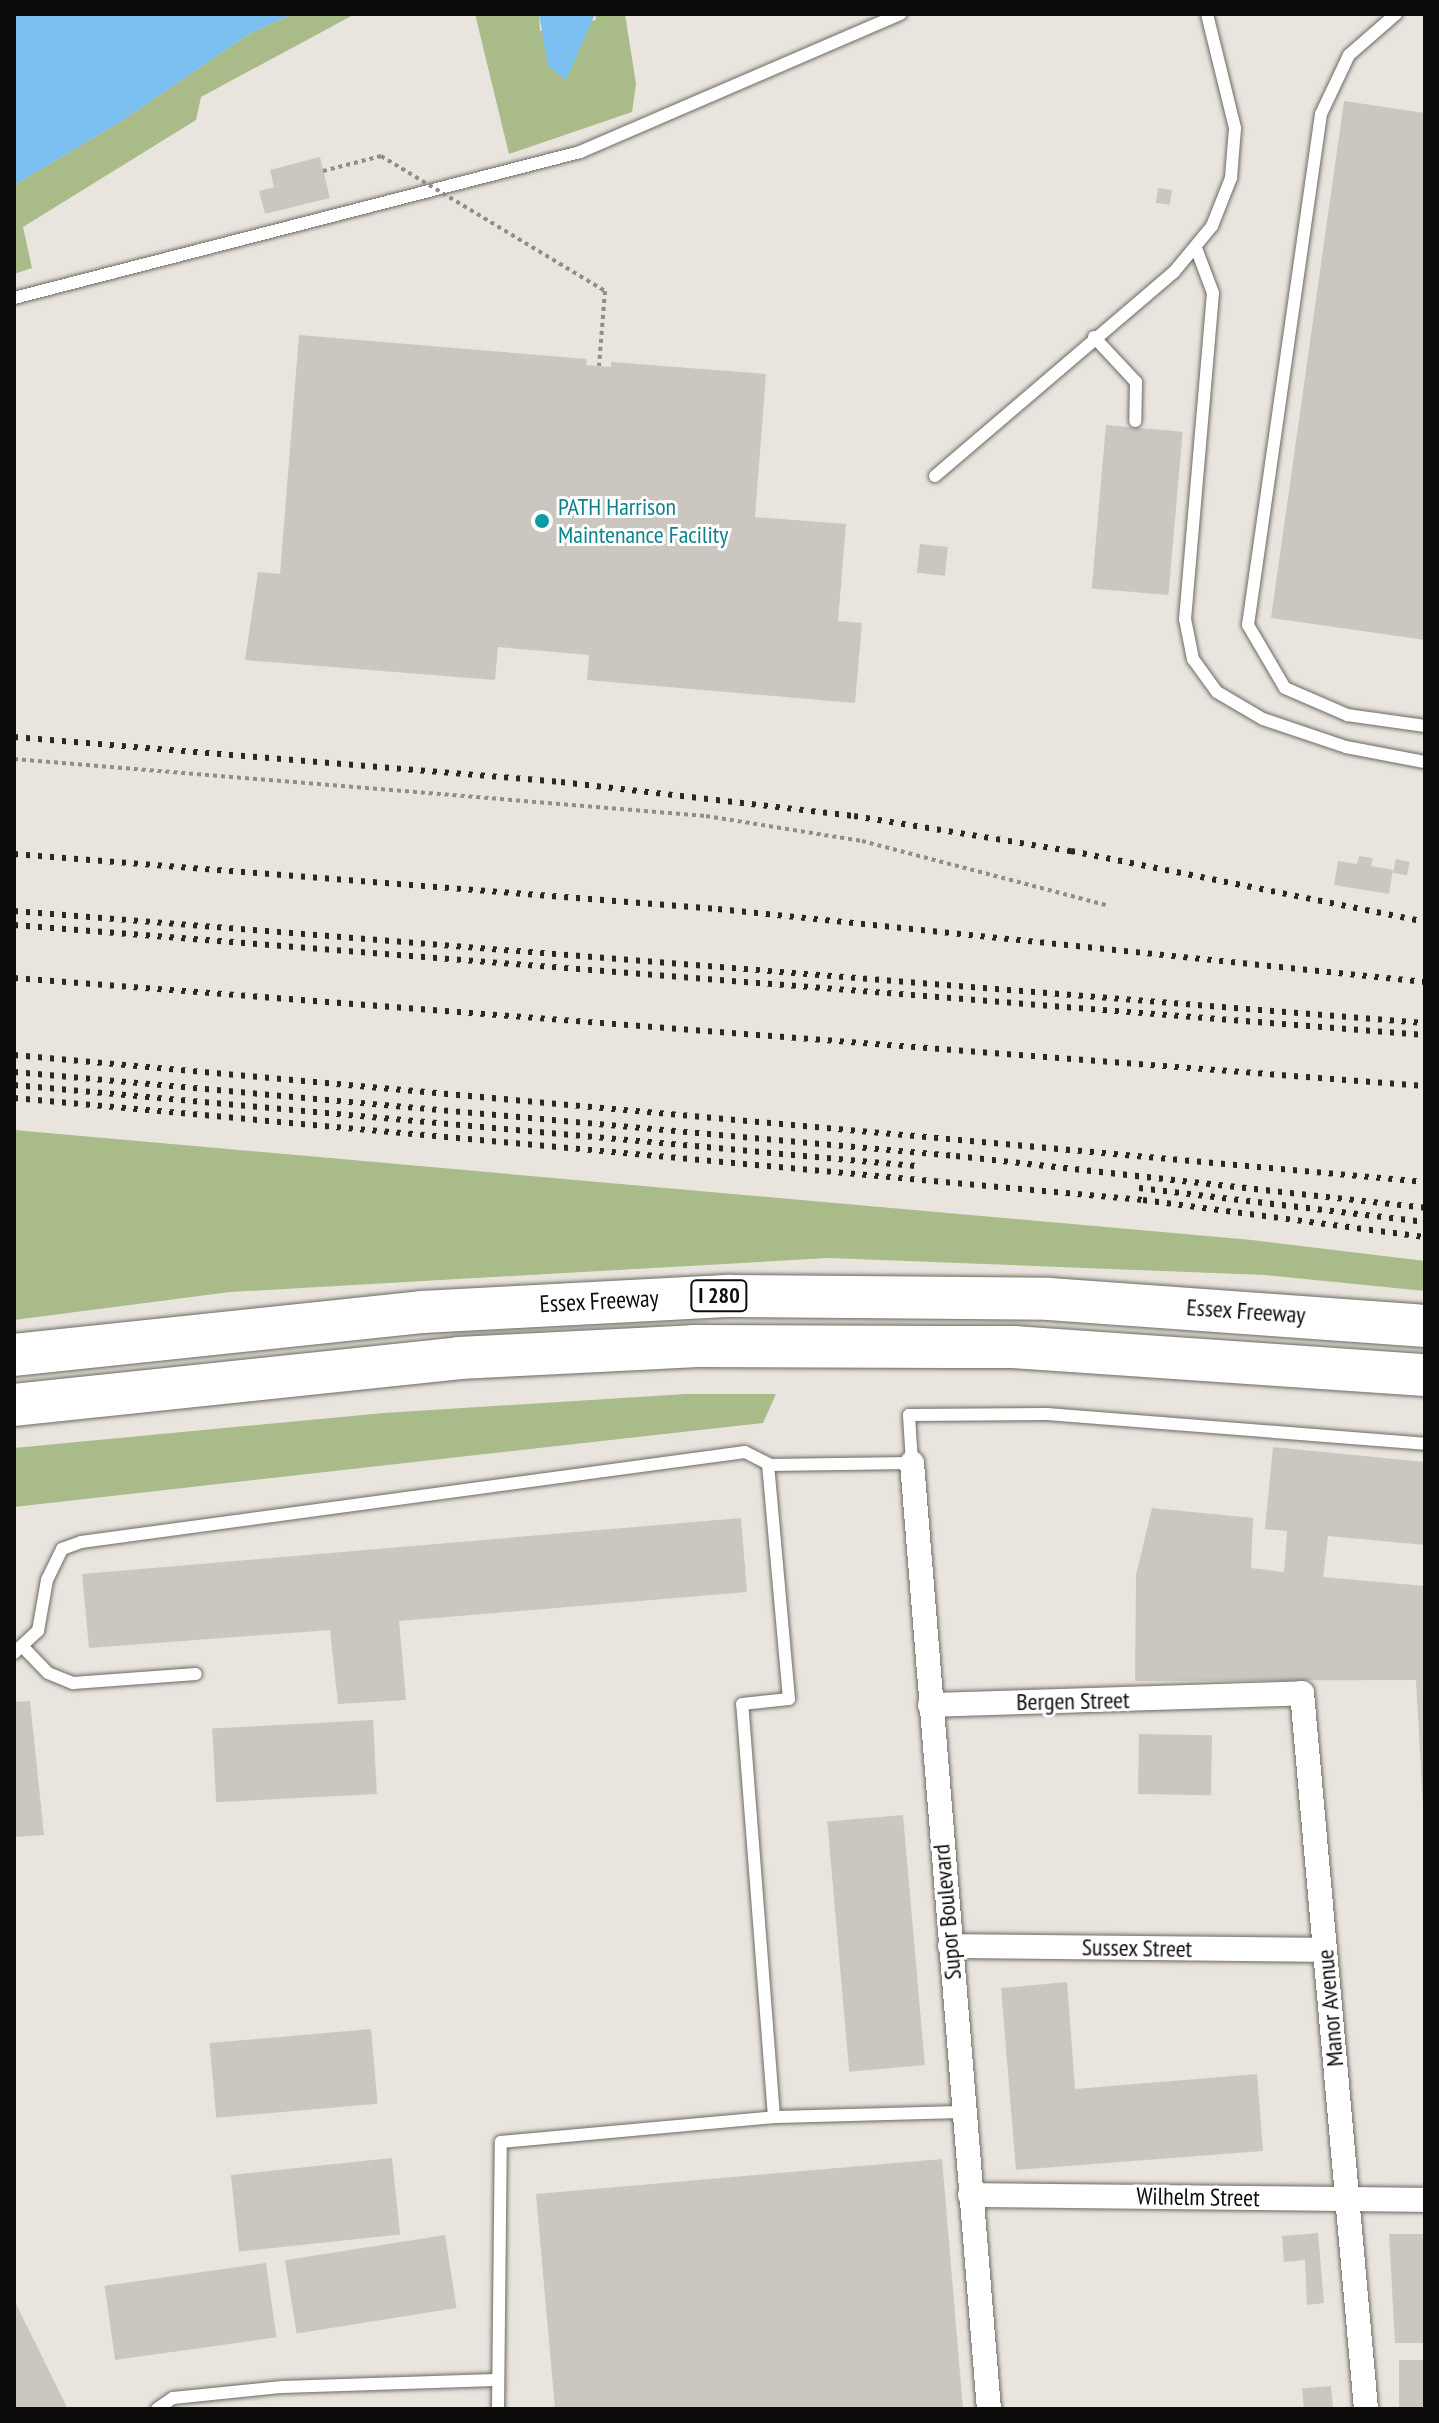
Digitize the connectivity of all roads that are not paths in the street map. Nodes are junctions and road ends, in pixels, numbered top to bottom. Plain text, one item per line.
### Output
1 (901, 14) edge
2 (1207, 14) edge
3 (1396, 14) edge
4 (1196, 248) junction
5 (14, 298) edge
6 (1094, 337) junction
7 (1135, 421) dead end
8 (935, 476) dead end
9 (1425, 726) edge
10 (1425, 762) edge
11 (1425, 1326) edge
12 (14, 1355) edge
13 (1425, 1375) edge
14 (14, 1405) edge
15 (1425, 1444) edge
16 (912, 1463) junction
17 (770, 1465) junction
18 (18, 1649) edge
19 (196, 1674) dead end
20 (1215, 1699) joint
21 (930, 1705) junction
22 (950, 1946) junction
23 (1325, 1950) junction
24 (964, 2112) junction
25 (774, 2117) junction
26 (970, 2195) junction
27 (1347, 2199) junction
28 (1425, 2200) edge
29 (495, 2380) junction
30 (157, 2409) edge
31 (498, 2409) edge
32 (989, 2409) edge
33 (1366, 2409) edge

1 - 5 lane
2 - 4 lane
3 - 9 lane
4 - 6 lane
4 - 10 lane
6 - 7 lane
6 - 8 lane
11 - 12 highway, Essex Freeway / I 280
13 - 14 highway, Essex Freeway / I 280
15 - 16 lane, Supor Boulevard
16 - 17 lane
16 - 21 street, Supor Boulevard
17 - 18 lane
17 - 25 lane
18 - 19 lane
20 - 21 street, Bergen Street
20 - 23 street, Manor Avenue
21 - 22 street, Supor Boulevard
22 - 23 street, Sussex Street
22 - 24 street, Supor Boulevard
23 - 27 street, Manor Avenue
24 - 25 lane
24 - 26 street, Supor Boulevard
25 - 29 lane
26 - 27 street, Wilhelm Street
26 - 32 street, Supor Boulevard
27 - 28 street, Wilhelm Street
27 - 33 street, Manor Avenue
29 - 30 lane
29 - 31 lane

